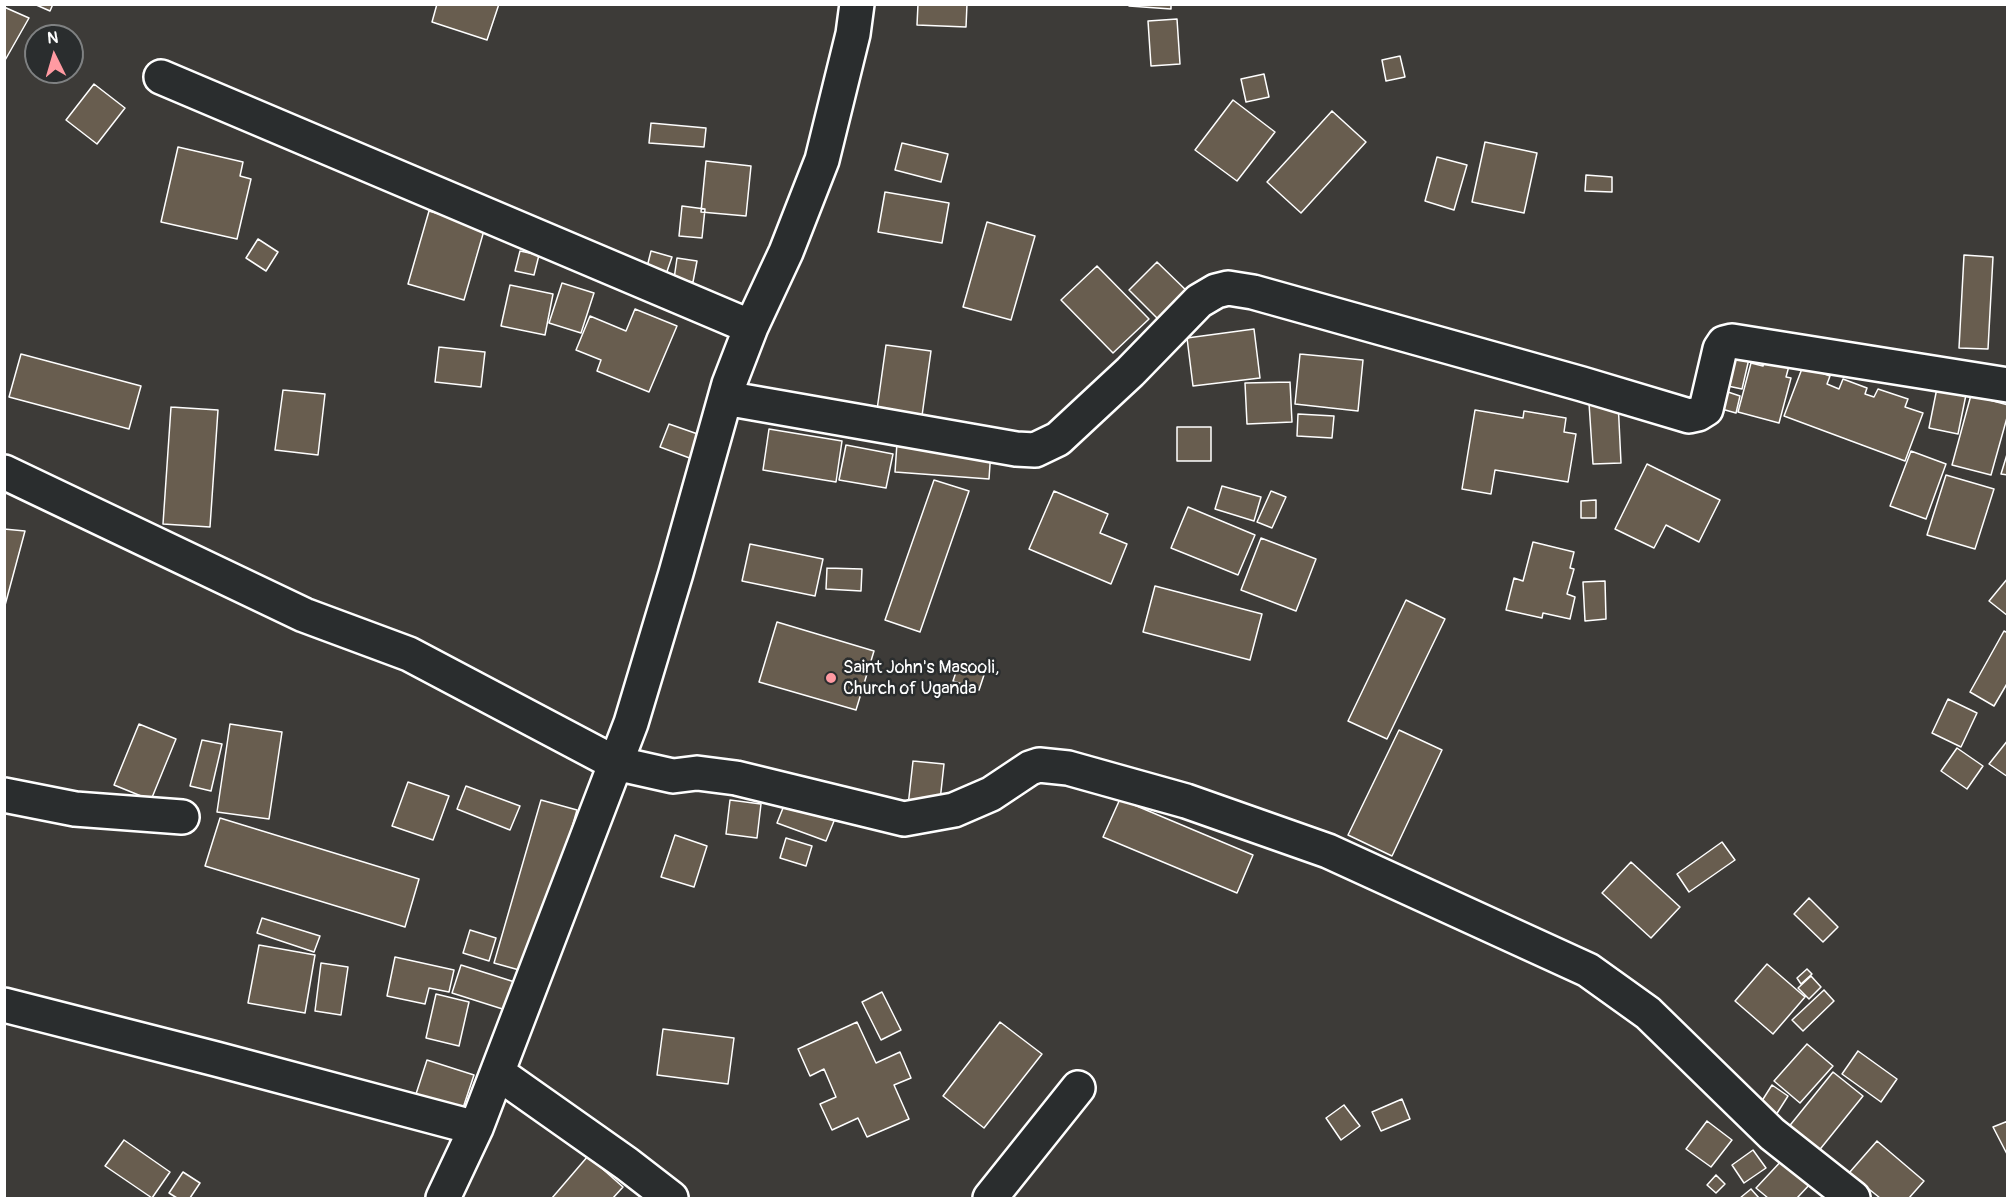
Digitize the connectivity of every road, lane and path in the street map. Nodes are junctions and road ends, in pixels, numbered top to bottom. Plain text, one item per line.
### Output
1 (857, 4) edge
2 (161, 77) dead end
3 (751, 327) junction
4 (2007, 385) edge
5 (725, 398) junction
6 (4, 472) edge
7 (615, 763) junction
8 (4, 795) edge
9 (182, 817) dead end
10 (4, 1005) edge
11 (498, 1073) junction
12 (1078, 1088) dead end
13 (476, 1128) junction
14 (443, 1198) edge
15 (671, 1198) edge
16 (990, 1198) edge
17 (1854, 1198) edge

1 - 3 street
2 - 3 street
3 - 5 street
4 - 5 street
5 - 7 street
6 - 7 street
7 - 11 street
7 - 17 street
8 - 9 street
10 - 13 street
11 - 13 street
11 - 15 street
12 - 16 street
13 - 14 street

